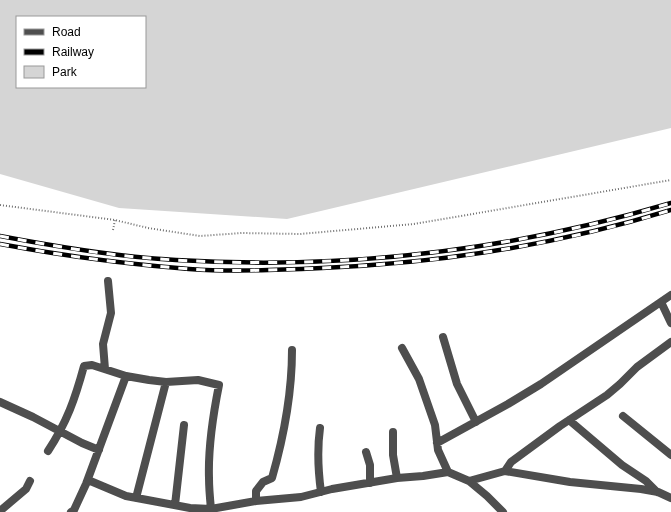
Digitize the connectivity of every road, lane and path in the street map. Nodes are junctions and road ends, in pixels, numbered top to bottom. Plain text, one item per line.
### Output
1 (671, 180) edge
2 (0, 205) edge
3 (115, 220) junction
4 (113, 230) dead end
5 (108, 281) dead end
6 (671, 295) edge
7 (661, 302) junction
8 (671, 323) edge
9 (443, 337) dead end
10 (671, 342) edge
11 (402, 348) dead end
12 (292, 350) dead end
13 (106, 369) junction
14 (126, 376) junction
15 (166, 382) junction
16 (0, 402) edge
17 (623, 416) dead end
18 (569, 420) junction
19 (476, 422) junction
20 (184, 425) dead end
21 (320, 428) dead end
22 (393, 432) dead end
23 (60, 433) junction
24 (437, 443) junction
25 (99, 450) junction
26 (48, 451) dead end
27 (366, 452) dead end
28 (671, 454) edge
29 (505, 471) junction
30 (448, 472) junction
31 (397, 478) junction
32 (88, 480) junction
33 (469, 481) junction
34 (30, 482) dead end
35 (370, 483) junction
36 (321, 492) junction
37 (658, 492) junction
38 (136, 498) junction
39 (671, 498) edge
40 (256, 501) junction
41 (176, 505) junction
42 (211, 509) junction
43 (0, 511) edge
44 (72, 512) edge
45 (503, 512) edge

1 - 3 path
2 - 3 path
3 - 4 path
5 - 13 street
6 - 7 street
7 - 8 street
7 - 19 street
9 - 19 street
10 - 18 street
11 - 24 street
12 - 40 street
13 - 14 street
13 - 23 street
14 - 15 street
14 - 25 street
15 - 38 street
15 - 42 street
16 - 23 street
17 - 28 street
18 - 29 street
18 - 37 street
19 - 24 street
20 - 41 street
21 - 36 street
22 - 31 street
23 - 25 street
23 - 26 street
24 - 30 street
25 - 32 street
27 - 35 street
29 - 33 street
29 - 37 street
30 - 31 street
30 - 33 street
31 - 35 street
32 - 38 street
32 - 44 street
33 - 45 street
34 - 43 street
35 - 36 street
36 - 40 street
37 - 39 street
38 - 41 street
40 - 42 street
41 - 42 street

